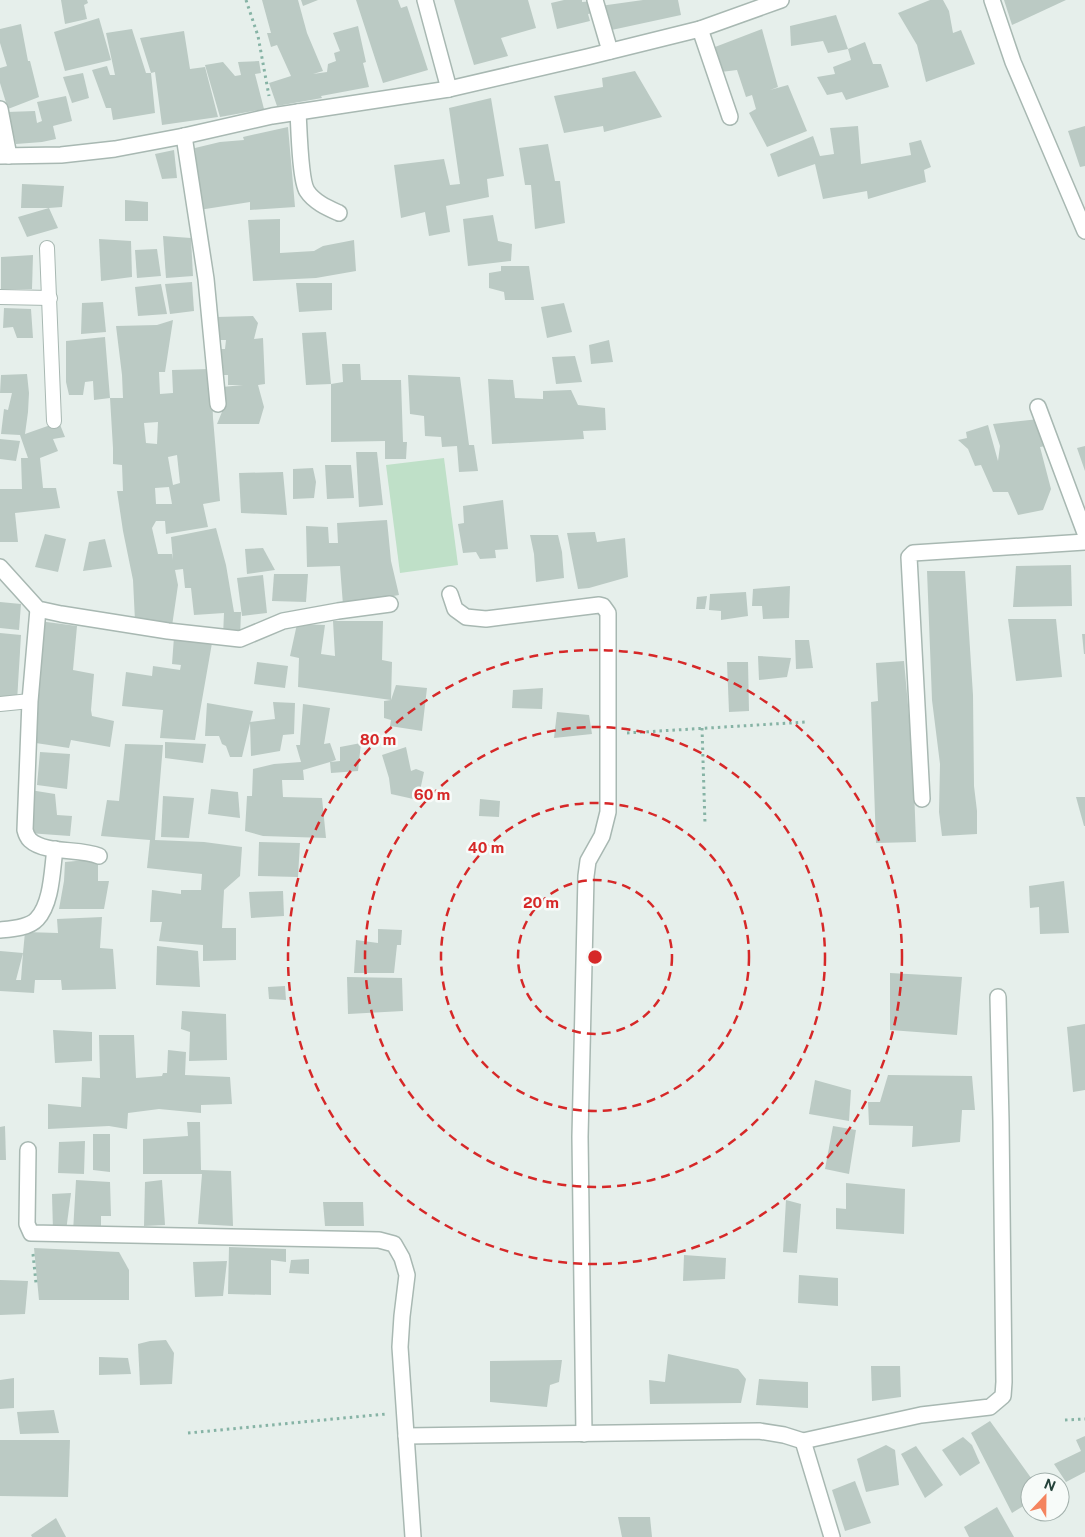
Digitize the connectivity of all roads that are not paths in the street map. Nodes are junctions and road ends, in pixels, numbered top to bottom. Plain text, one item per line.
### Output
1 (425, 0) edge
2 (595, 0) edge
3 (780, 0) edge
4 (992, 0) edge
5 (700, 29) junction
6 (610, 51) junction
7 (449, 89) junction
8 (0, 109) edge
9 (298, 112) junction
10 (730, 117) dead end
11 (184, 136) junction
12 (5, 156) edge
13 (339, 213) dead end
14 (1085, 231) edge
15 (47, 248) dead end
16 (0, 297) edge
17 (50, 298) junction
18 (218, 404) dead end
19 (1038, 407) dead end
20 (54, 421) dead end
21 (1085, 533) edge
22 (1085, 542) edge
23 (0, 567) edge
24 (450, 594) dead end
25 (390, 604) dead end
26 (38, 609) junction
27 (30, 701) junction
28 (0, 704) edge
29 (922, 799) dead end
30 (55, 849) junction
31 (99, 856) dead end
32 (0, 930) edge
33 (998, 998) dead end
34 (28, 1150) dead end
35 (584, 1434) junction
36 (406, 1436) junction
37 (803, 1441) junction
38 (413, 1537) edge
39 (832, 1537) edge

1 - 7 street
2 - 6 street
3 - 5 street
4 - 14 street
5 - 6 street
5 - 10 street
6 - 7 street
7 - 9 street
8 - 12 street
9 - 11 street
9 - 13 street
11 - 12 street
11 - 18 street
15 - 17 lane
16 - 17 lane
17 - 20 lane
19 - 21 street
22 - 29 street
23 - 26 street
24 - 35 street
25 - 26 street
26 - 27 street
27 - 28 lane
27 - 30 street
30 - 31 street
30 - 32 street
33 - 37 street
34 - 36 street
35 - 36 street
35 - 37 street
36 - 38 street
37 - 39 street

